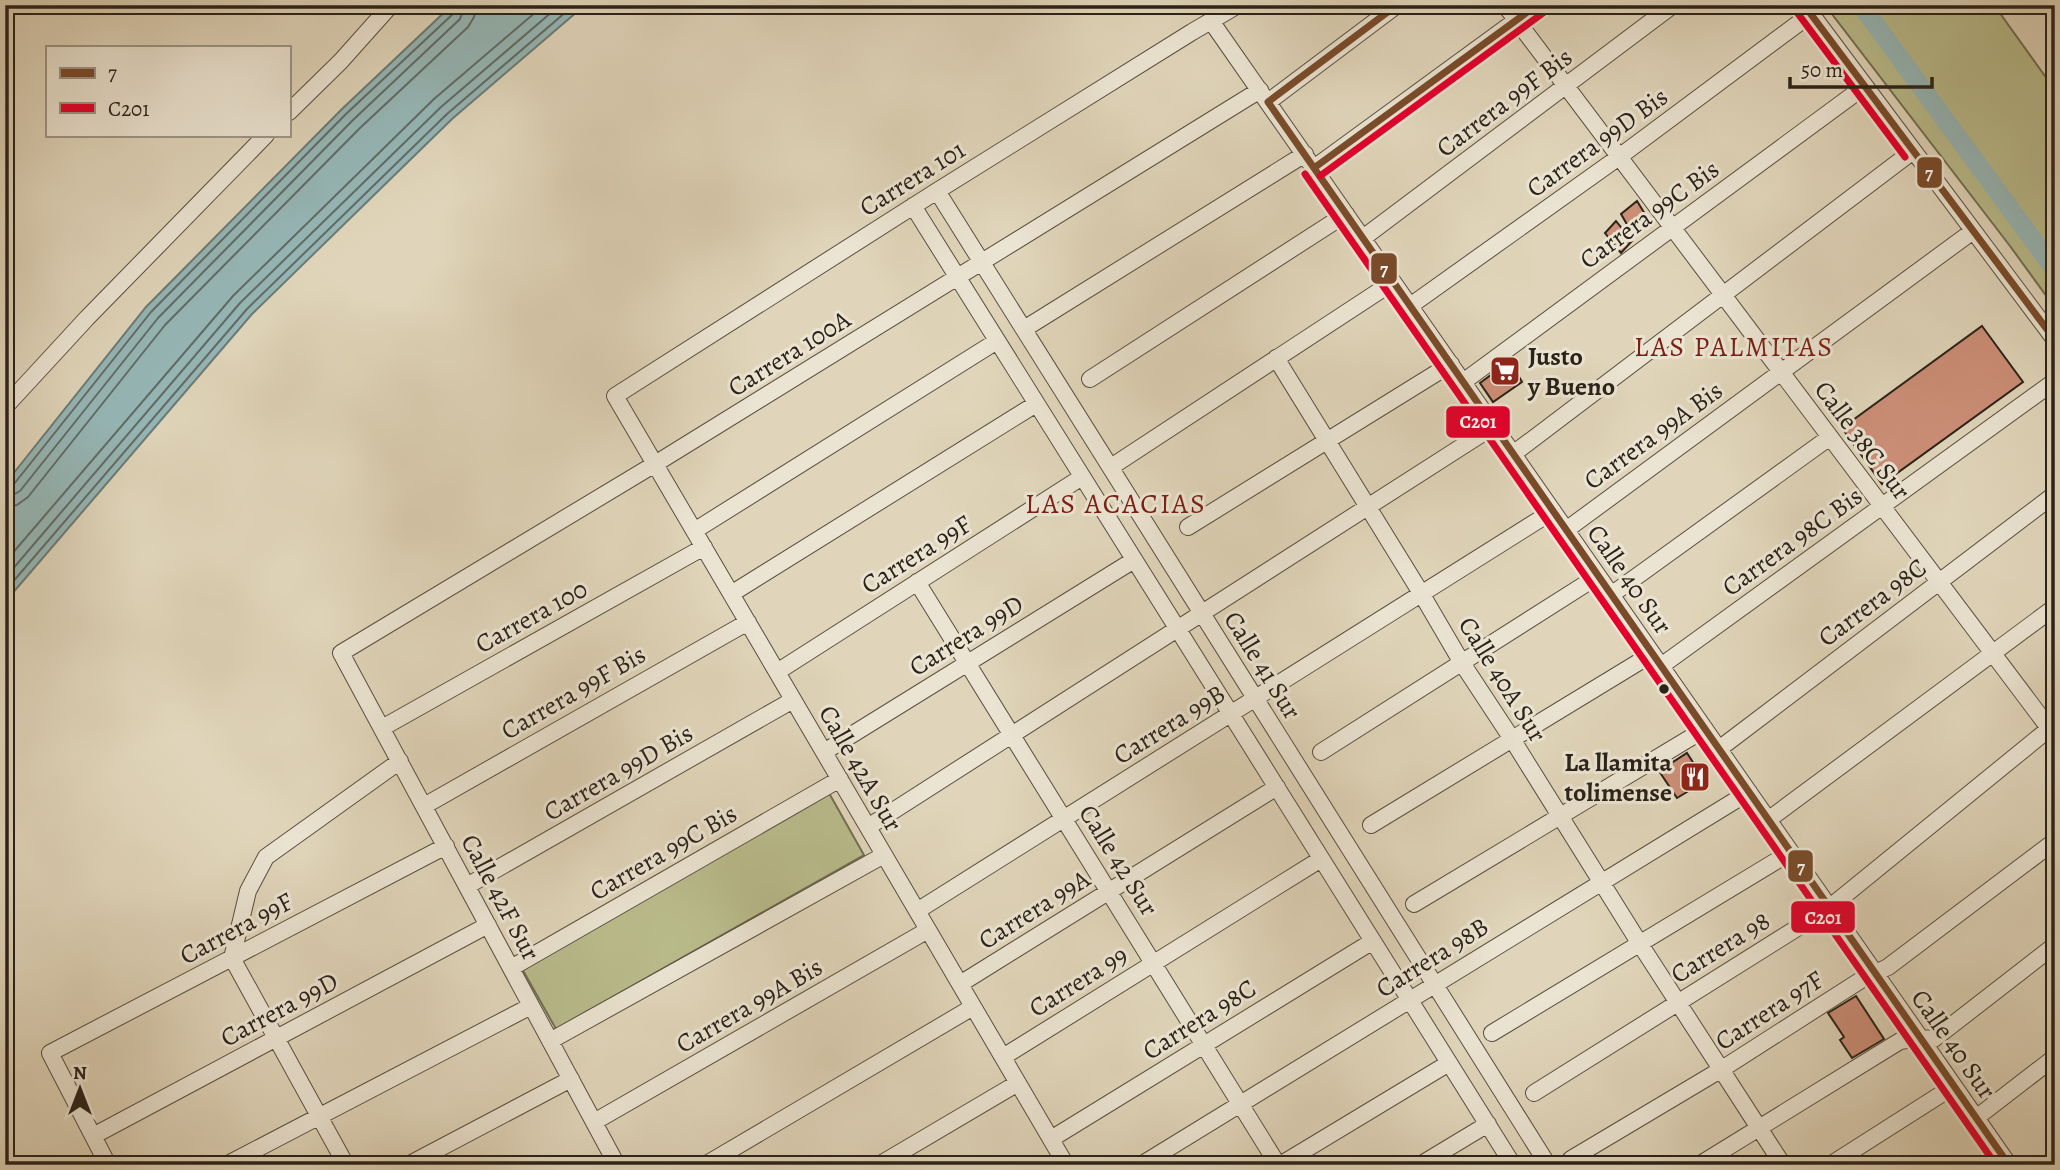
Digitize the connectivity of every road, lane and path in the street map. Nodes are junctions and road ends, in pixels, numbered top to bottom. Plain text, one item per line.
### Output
1 (391, 5) edge
2 (1238, 5) edge
3 (1397, 5) edge
4 (1505, 5) edge
5 (1537, 5) edge
6 (1673, 5) edge
7 (1807, 10) edge
8 (1516, 20) junction
9 (1211, 21) junction
10 (1566, 86) junction
11 (1865, 86) junction
12 (1264, 96) junction
13 (290, 111) edge
14 (264, 136) edge
15 (1913, 151) junction
16 (1619, 157) junction
17 (1309, 161) junction
18 (937, 191) junction
19 (913, 206) junction
20 (1346, 214) junction
21 (1672, 228) junction
22 (1973, 231) junction
23 (1363, 238) junction
24 (982, 263) junction
25 (957, 278) junction
26 (1393, 282) junction
27 (1723, 295) junction
28 (1410, 306) junction
29 (1024, 329) junction
30 (2055, 340) edge
31 (997, 341) junction
32 (1276, 358) junction
33 (1451, 364) junction
34 (1781, 372) junction
35 (1090, 379) dead end
36 (2055, 381) edge
37 (1463, 382) junction
38 (615, 396) joint
39 (1037, 404) junction
40 (5, 407) edge
41 (1494, 426) junction
42 (1830, 437) junction
43 (1327, 441) junction
44 (1513, 454) junction
45 (655, 464) junction
46 (1111, 467) junction
47 (1082, 477) junction
48 (2055, 494) edge
49 (1882, 506) junction
50 (1367, 507) junction
51 (1553, 511) junction
52 (1188, 527) dead end
53 (1566, 530) junction
54 (694, 531) junction
55 (704, 547) junction
56 (1134, 560) junction
57 (1598, 576) junction
58 (917, 582) junction
59 (1938, 582) junction
60 (1421, 593) junction
61 (731, 594) junction
62 (1611, 595) junction
63 (2055, 607) edge
64 (1202, 613) junction
65 (748, 622) junction
66 (1177, 628) junction
67 (341, 653) joint
68 (1993, 653) junction
69 (1657, 660) junction
70 (968, 663) junction
71 (1462, 663) junction
72 (777, 672) junction
73 (1255, 698) junction
74 (793, 701) junction
75 (1230, 714) junction
76 (382, 728) junction
77 (1705, 729) junction
78 (2053, 730) edge
79 (1013, 734) junction
80 (1513, 739) junction
81 (1719, 749) junction
82 (824, 752) junction
83 (1321, 752) dead end
84 (400, 761) junction
85 (840, 779) junction
86 (1277, 788) junction
87 (1749, 792) junction
88 (424, 806) junction
89 (1561, 817) junction
90 (1064, 818) junction
91 (1768, 820) junction
92 (1371, 825) dead end
93 (867, 827) junction
94 (2055, 841) edge
95 (446, 846) junction
96 (1791, 852) junction
97 (884, 855) junction
98 (1321, 859) junction
99 (1601, 882) junction
100 (467, 886) junction
101 (1109, 891) junction
102 (1414, 904) dead end
103 (1829, 908) junction
104 (917, 911) junction
105 (488, 925) junction
106 (928, 930) junction
107 (1373, 941) junction
108 (1640, 944) junction
109 (2055, 944) edge
110 (232, 958) junction
111 (1154, 963) junction
112 (511, 968) junction
113 (1875, 973) junction
114 (960, 984) junction
115 (1435, 984) junction
116 (1410, 1000) junction
117 (1678, 1002) junction
118 (531, 1006) junction
119 (973, 1007) junction
120 (1492, 1033) dead end
121 (276, 1037) junction
122 (1920, 1038) junction
123 (550, 1041) junction
124 (1204, 1045) junction
125 (1003, 1057) junction
126 (2055, 1057) edge
127 (1449, 1063) junction
128 (1722, 1069) junction
129 (571, 1079) junction
130 (1018, 1083) junction
131 (1954, 1086) junction
132 (1534, 1093) dead end
133 (1240, 1104) junction
134 (320, 1116) junction
135 (1976, 1118) junction
136 (594, 1122) junction
137 (1488, 1124) junction
138 (1760, 1128) junction
139 (93, 1136) junction
140 (1051, 1139) junction
141 (1571, 1159) dead end
142 (2005, 1159) edge
143 (615, 1164) edge
144 (1062, 1164) edge
145 (108, 1165) edge
146 (226, 1165) edge
147 (346, 1165) edge
148 (408, 1165) edge
149 (705, 1165) edge
150 (879, 1165) edge
151 (1141, 1165) edge
152 (1279, 1165) edge
153 (1420, 1165) edge
154 (1513, 1165) edge
155 (1548, 1165) edge
156 (1699, 1165) edge
157 (1783, 1165) edge
158 (1830, 1165) edge
159 (1983, 1165) edge

1 - 13 street
2 - 9 street, Carrera 101
3 - 12 street, Carrera 100A
4 - 8 street, Calle 38C Sur
5 - 8 street
6 - 10 street, Carrera 99F Bis
7 - 11 street
7 - 16 street, Carrera 99D Bis
8 - 10 street, Calle 38C Sur
8 - 17 street
9 - 12 street, Calle 40 Sur
9 - 18 street, Carrera 101
10 - 16 street, Calle 38C Sur
10 - 23 street, Carrera 99F Bis
11 - 15 street
11 - 21 street, Carrera 99C Bis
12 - 17 street, Calle 40 Sur
12 - 24 street, Carrera 100A
14 - 40 street
15 - 22 street
15 - 27 street
16 - 21 street, Calle 38C Sur
16 - 28 street, Carrera 99D Bis
17 - 20 street, Calle 40 Sur
17 - 29 street
18 - 19 street, Carrera 101
18 - 24 street, Calle 41 Sur
19 - 25 street, Calle 41 Sur
19 - 38 street, Carrera 101
20 - 23 street, Calle 40 Sur
20 - 35 street
21 - 27 street, Calle 38C Sur
21 - 37 street, Carrera 99C Bis
22 - 30 street
22 - 34 street, Carrera 99A Bis
23 - 26 street, Calle 40 Sur
24 - 25 street, Carrera 100A
24 - 29 street, Calle 41 Sur
25 - 31 street, Calle 41 Sur
25 - 45 street, Carrera 100A
26 - 28 street, Calle 40 Sur
26 - 32 street
27 - 34 street, Calle 38C Sur
27 - 44 street
28 - 33 street, Calle 40 Sur
29 - 46 street, Calle 41 Sur
31 - 39 street, Calle 41 Sur
31 - 54 street
32 - 43 street, Calle 40A Sur
32 - 46 street
33 - 37 street, Calle 40 Sur
33 - 43 street
34 - 42 street, Calle 38C Sur
34 - 53 street, Carrera 99A Bis
36 - 49 street, Carrera 98C Bis
37 - 41 street, Calle 40 Sur
38 - 45 street, Calle 42A Sur
39 - 47 street, Calle 41 Sur
39 - 61 street
41 - 44 street, Calle 40 Sur
41 - 50 street
42 - 49 street, Calle 38C Sur
42 - 62 street
43 - 50 street, Calle 40A Sur
43 - 52 street
44 - 51 street, Calle 40 Sur
45 - 54 street, Calle 42A Sur
45 - 67 street, Carrera 100A
46 - 64 street, Calle 41 Sur
47 - 56 street, Calle 41 Sur
47 - 58 street, Carrera 99F
48 - 59 street, Carrera 98C
49 - 59 street, Calle 38C Sur
49 - 69 street, Carrera 98C Bis
50 - 60 street, Calle 40A Sur
50 - 64 street
51 - 53 street, Calle 40 Sur
51 - 60 street, Carrera 99B
53 - 57 street, Calle 40 Sur
54 - 55 street, Calle 42A Sur
55 - 61 street, Calle 42A Sur
55 - 76 street, Carrera 100
56 - 66 street, Calle 41 Sur
56 - 70 street, Carrera 99D
57 - 62 street, Calle 40 Sur
57 - 71 street
58 - 70 street, Calle 42 Sur
58 - 72 street, Carrera 99F
59 - 68 street, Calle 38C Sur
59 - 81 street, Carrera 98C
60 - 71 street, Calle 40A Sur
60 - 73 street, Carrera 99B
61 - 65 street, Calle 42A Sur
62 - 69 street, Calle 40 Sur
63 - 68 street
64 - 66 street
64 - 73 street, Calle 41 Sur
65 - 72 street, Calle 42A Sur
65 - 88 street, Carrera 99F Bis
66 - 75 street, Calle 41 Sur
66 - 79 street
67 - 76 street, Calle 42F Sur
68 - 78 street, Calle 38C Sur
68 - 91 street
69 - 77 street, Calle 40 Sur
69 - 80 street
70 - 79 street, Calle 42 Sur
70 - 82 street, Carrera 99D
71 - 80 street, Calle 40A Sur
71 - 83 street
72 - 74 street, Calle 42A Sur
73 - 75 street, Carrera 99B
73 - 115 street, Calle 41 Sur
74 - 82 street, Calle 42A Sur
74 - 100 street, Carrera 99D Bis
75 - 86 street, Calle 41 Sur
75 - 90 street, Carrera 99B
76 - 84 street, Calle 42F Sur
77 - 81 street, Calle 40 Sur
77 - 89 street
78 - 103 street, Carrera 98
79 - 90 street, Calle 42 Sur
79 - 93 street
80 - 89 street, Calle 40A Sur
80 - 92 street
81 - 87 street, Calle 40 Sur
82 - 85 street, Calle 42A Sur
84 - 88 street, Calle 42F Sur
84 - 110 street
85 - 93 street, Calle 42A Sur
85 - 112 street, Carrera 99C Bis
86 - 98 street, Calle 41 Sur
86 - 101 street, Carrera 99A
87 - 91 street, Calle 40 Sur
87 - 99 street, Carrera 98B
88 - 95 street, Calle 42F Sur
89 - 99 street, Calle 40A Sur
89 - 102 street
90 - 101 street, Calle 42 Sur
90 - 104 street, Carrera 99B
91 - 96 street, Calle 40 Sur
93 - 97 street, Calle 42A Sur
94 - 113 street, Carrera 97F
95 - 100 street, Calle 42F Sur
95 - 110 street, Carrera 99F
96 - 103 street, Calle 40 Sur
96 - 108 street
97 - 104 street, Calle 42A Sur
97 - 123 street
98 - 107 street, Calle 41 Sur
98 - 111 street, Carrera 99
99 - 108 street, Calle 40A Sur
99 - 115 street, Carrera 98B
100 - 105 street, Calle 42F Sur
101 - 111 street, Calle 42 Sur
101 - 114 street, Carrera 99A
103 - 113 street, Calle 40 Sur
103 - 117 street, Carrera 98
104 - 106 street, Calle 42A Sur
105 - 112 street, Calle 42F Sur
105 - 121 street, Carrera 99D
106 - 114 street, Calle 42A Sur
106 - 136 street, Carrera 99A Bis
107 - 116 street, Calle 41 Sur
107 - 124 street, Carrera 98C
108 - 117 street, Calle 40A Sur
108 - 120 street
109 - 122 street
110 - 121 street
110 - 139 street, Carrera 99F
111 - 124 street, Calle 42 Sur
111 - 125 street, Carrera 99
112 - 118 street, Calle 42F Sur
113 - 122 street, Calle 40 Sur
113 - 128 street, Carrera 97F
114 - 119 street, Calle 42A Sur
115 - 116 street, Carrera 98B
115 - 155 street, Calle 41 Sur
116 - 127 street, Calle 41 Sur
116 - 133 street, Carrera 98B
117 - 128 street, Calle 40A Sur
117 - 132 street, Carrera 98
118 - 123 street, Calle 42F Sur
118 - 134 street
119 - 125 street, Calle 42A Sur
119 - 149 street
121 - 134 street
121 - 139 street, Carrera 99D
122 - 131 street, Calle 40 Sur
122 - 138 street
123 - 129 street, Calle 42F Sur
124 - 133 street, Calle 42 Sur
124 - 140 street, Carrera 98C
125 - 130 street, Calle 42A Sur
126 - 135 street
127 - 137 street, Calle 41 Sur
127 - 152 street
128 - 138 street, Calle 40A Sur
128 - 141 street, Carrera 97F
129 - 136 street, Calle 42F Sur
129 - 148 street
130 - 140 street, Calle 42A Sur
130 - 150 street
131 - 135 street, Calle 40 Sur
131 - 158 street
133 - 151 street, Carrera 98B
133 - 152 street, Calle 42 Sur
134 - 146 street
134 - 147 street
135 - 142 street, Calle 40 Sur
136 - 143 street, Calle 42F Sur
137 - 153 street
137 - 154 street, Calle 41 Sur
138 - 156 street
138 - 157 street, Calle 40A Sur
139 - 145 street
140 - 144 street, Calle 42A Sur
142 - 159 street

